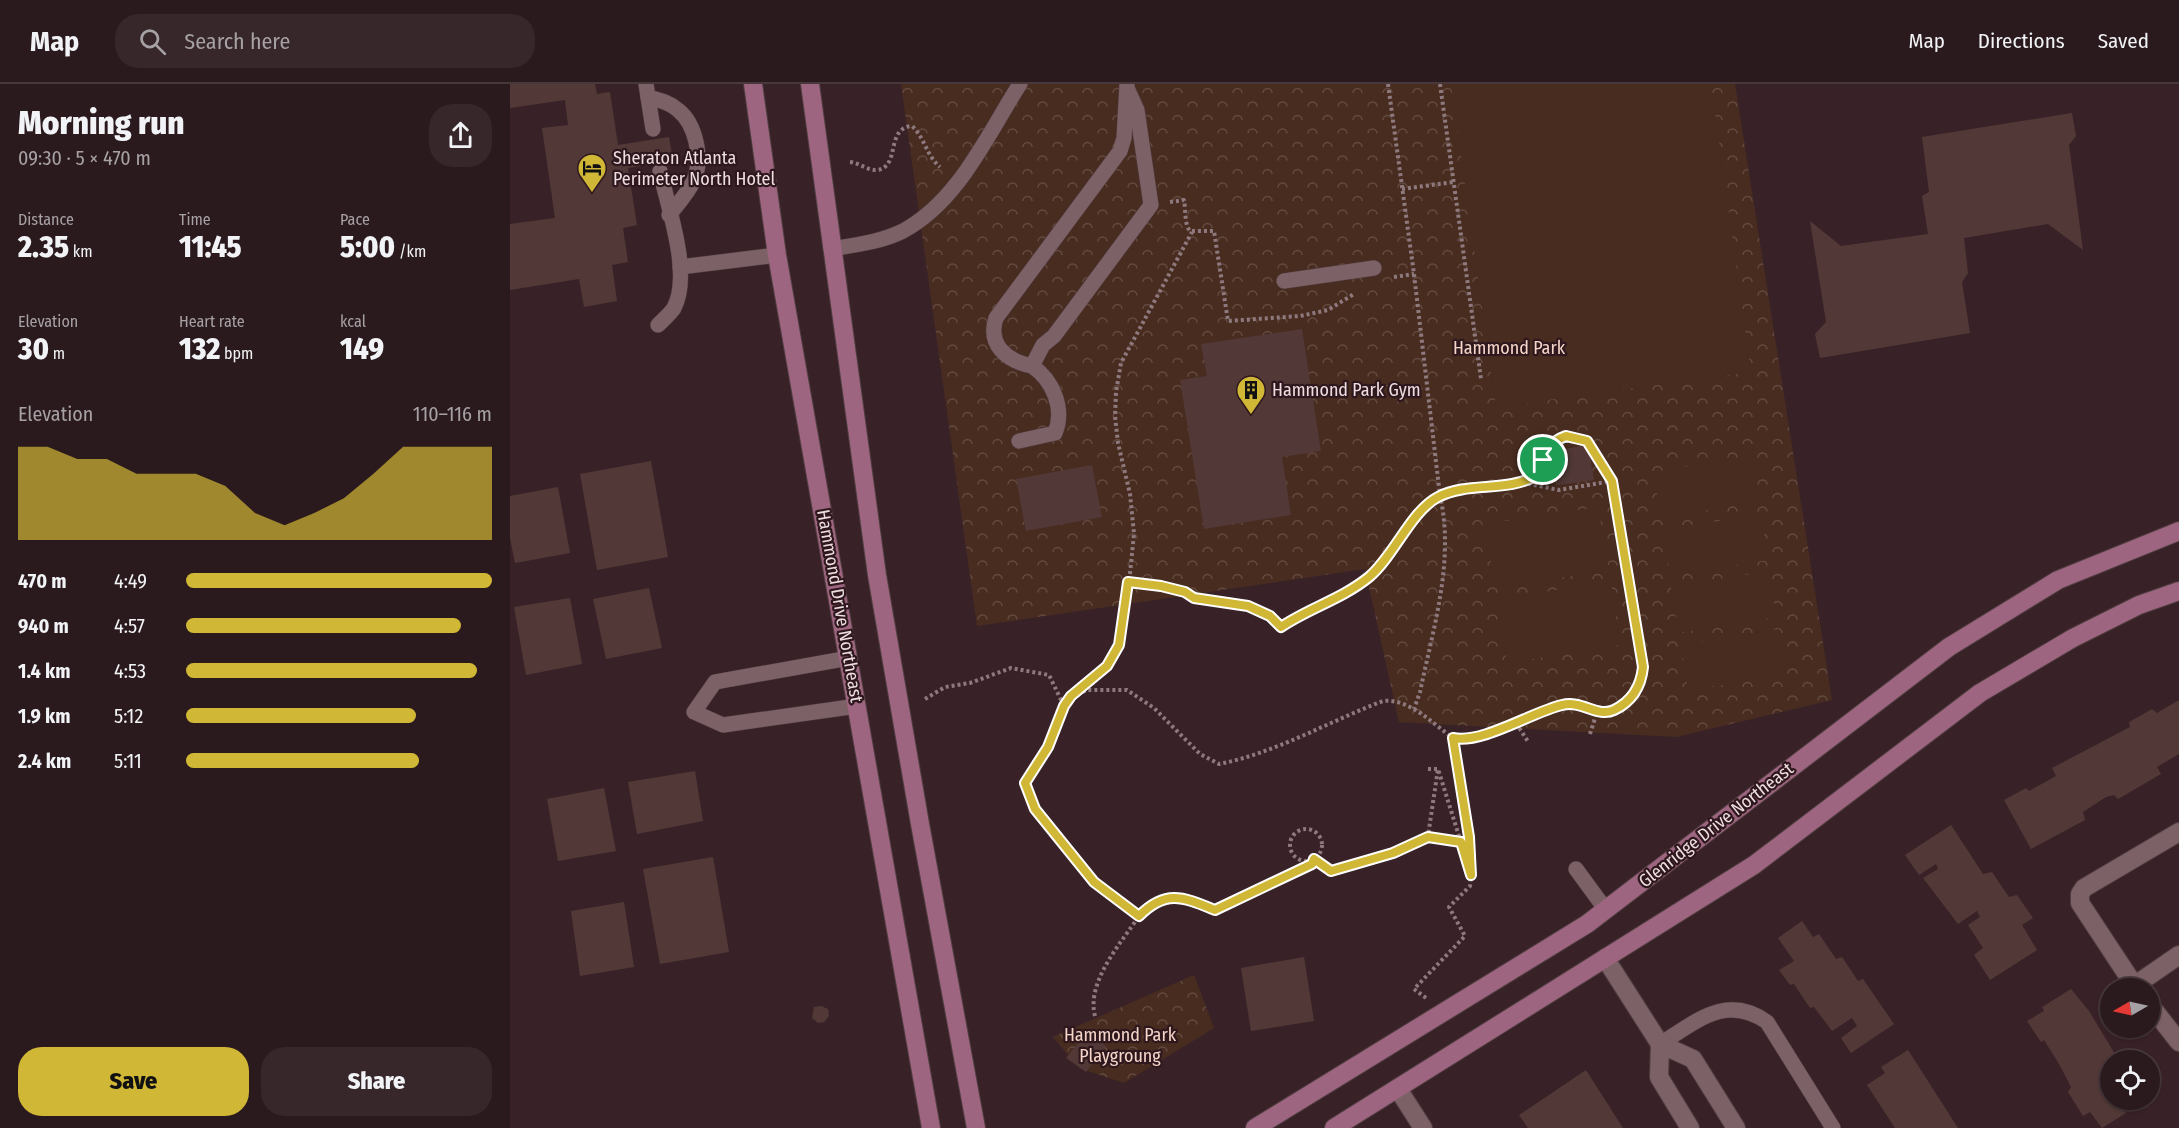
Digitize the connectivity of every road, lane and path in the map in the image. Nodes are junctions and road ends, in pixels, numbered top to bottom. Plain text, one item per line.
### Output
1 (753, 84) edge
2 (810, 84) edge
3 (1020, 84) edge
4 (1388, 84) edge
5 (1440, 84) edge
6 (1127, 87) edge
7 (647, 90) edge
8 (653, 129) dead end
9 (850, 162) dead end
10 (940, 167) dead end
11 (660, 171) dead end
12 (1454, 182) junction
13 (1402, 189) junction
14 (669, 215) junction
15 (1192, 232) dead end
16 (831, 249) junction
17 (777, 255) junction
18 (680, 267) junction
19 (1374, 268) dead end
20 (1284, 281) dead end
21 (658, 325) dead end
22 (1032, 366) junction
23 (1481, 379) dead end
24 (1019, 441) dead end
25 (1612, 481) junction
26 (1524, 483) junction
27 (1440, 496) junction
28 (2179, 531) edge
29 (1128, 582) junction
30 (2179, 591) edge
31 (849, 658) junction
32 (1071, 696) junction
33 (925, 699) dead end
34 (857, 706) junction
35 (1064, 706) junction
36 (1414, 709) junction
37 (1597, 712) junction
38 (1516, 723) junction
39 (1590, 734) dead end
40 (1453, 738) junction
41 (1529, 743) dead end
42 (1428, 769) dead end
43 (1437, 769) junction
44 (2179, 832) edge
45 (1428, 837) junction
46 (1461, 842) junction
47 (1314, 859) junction
48 (1576, 869) dead end
49 (1471, 875) junction
50 (1606, 910) junction
51 (1139, 916) junction
52 (2179, 955) edge
53 (1605, 958) junction
54 (2129, 978) edge
55 (2147, 978) edge
56 (1427, 999) dead end
57 (1095, 1016) dead end
58 (2160, 1018) edge
59 (2179, 1042) edge
60 (1660, 1044) junction
61 (1398, 1089) junction
62 (931, 1128) edge
63 (976, 1128) edge
64 (1255, 1128) edge
65 (1334, 1128) edge
66 (1423, 1128) edge
67 (1690, 1128) edge
68 (1736, 1128) edge
69 (1833, 1128) edge

1 - 17 main road, Hammond Drive Northeast
2 - 16 main road
3 - 16 lane
4 - 13 path
5 - 12 path
6 - 22 lane
6 - 22 lane
7 - 8 lane
7 - 14 lane
9 - 10 path
11 - 14 lane
12 - 13 path
12 - 23 path
13 - 27 path
14 - 18 lane
15 - 29 path
16 - 63 main road
17 - 18 lane
17 - 31 main road, Hammond Drive Northeast
18 - 21 lane
19 - 20 lane
22 - 24 lane
25 - 26 path
25 - 26 path
25 - 37 path
26 - 27 path
27 - 29 path
27 - 36 path
28 - 50 main road, Glenridge Drive Northeast
29 - 32 path
30 - 53 main road
31 - 34 main road, Hammond Drive Northeast
31 - 34 lane
32 - 35 path
32 - 36 path
33 - 35 path
34 - 62 main road, Hammond Drive Northeast
35 - 51 path
36 - 40 path
37 - 38 path
37 - 39 path
38 - 40 path
38 - 41 path
40 - 49 path
42 - 43 path
43 - 45 path
43 - 46 path
44 - 54 street
45 - 46 path
45 - 47 path
46 - 49 path
47 - 47 path
47 - 51 path
48 - 50 lane
49 - 56 path
50 - 64 main road, Glenridge Drive Northeast
51 - 57 path
52 - 55 street
53 - 60 street
53 - 61 main road
58 - 59 street
60 - 67 street
60 - 68 street
60 - 69 lane
61 - 65 main road
61 - 66 street

